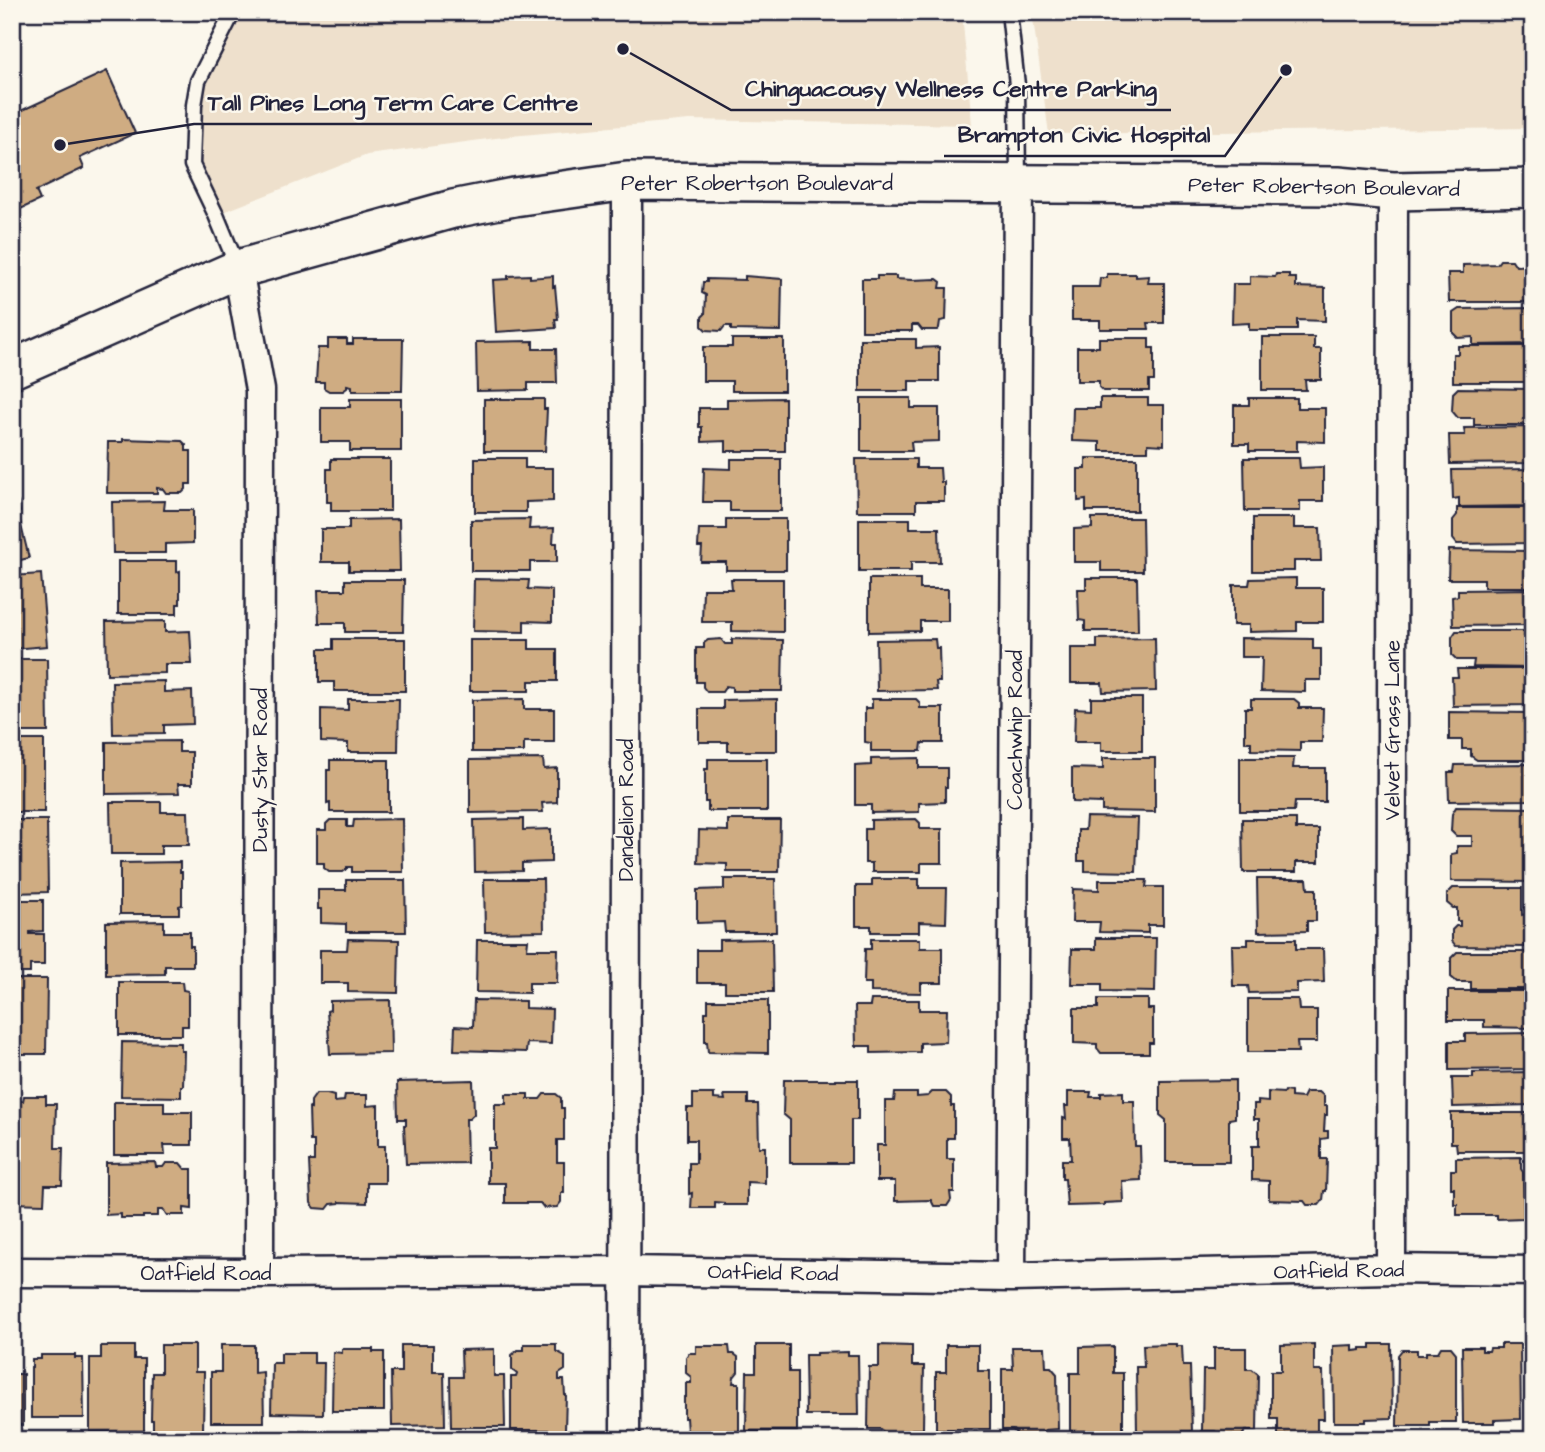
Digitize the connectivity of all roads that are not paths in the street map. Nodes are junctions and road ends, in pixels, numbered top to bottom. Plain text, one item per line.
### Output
1 (233, 12) edge
2 (1009, 12) edge
3 (627, 181) junction
4 (1018, 184) junction
5 (1533, 188) edge
6 (1393, 191) junction
7 (239, 269) junction
8 (12, 369) edge
9 (1391, 1269) junction
10 (1533, 1271) edge
11 (12, 1272) edge
12 (625, 1272) junction
13 (259, 1273) junction
14 (1011, 1277) junction
15 (625, 1440) edge

1 - 7 lane
2 - 4 lane
3 - 4 street, Peter Robertson Boulevard
3 - 7 street, Peter Robertson Boulevard
3 - 12 street, Dandelion Road
4 - 6 street, Peter Robertson Boulevard
4 - 14 street, Coachwhip Road
5 - 6 street, Peter Robertson Boulevard
6 - 9 street, Velvet Grass Lane
7 - 8 street, Peter Robertson Boulevard
7 - 13 street, Dusty Star Road
9 - 10 street, Oatfield Road
9 - 14 street, Oatfield Road
11 - 13 street, Oatfield Road
12 - 13 street, Oatfield Road
12 - 14 street, Oatfield Road
12 - 15 street, Dandelion Road

